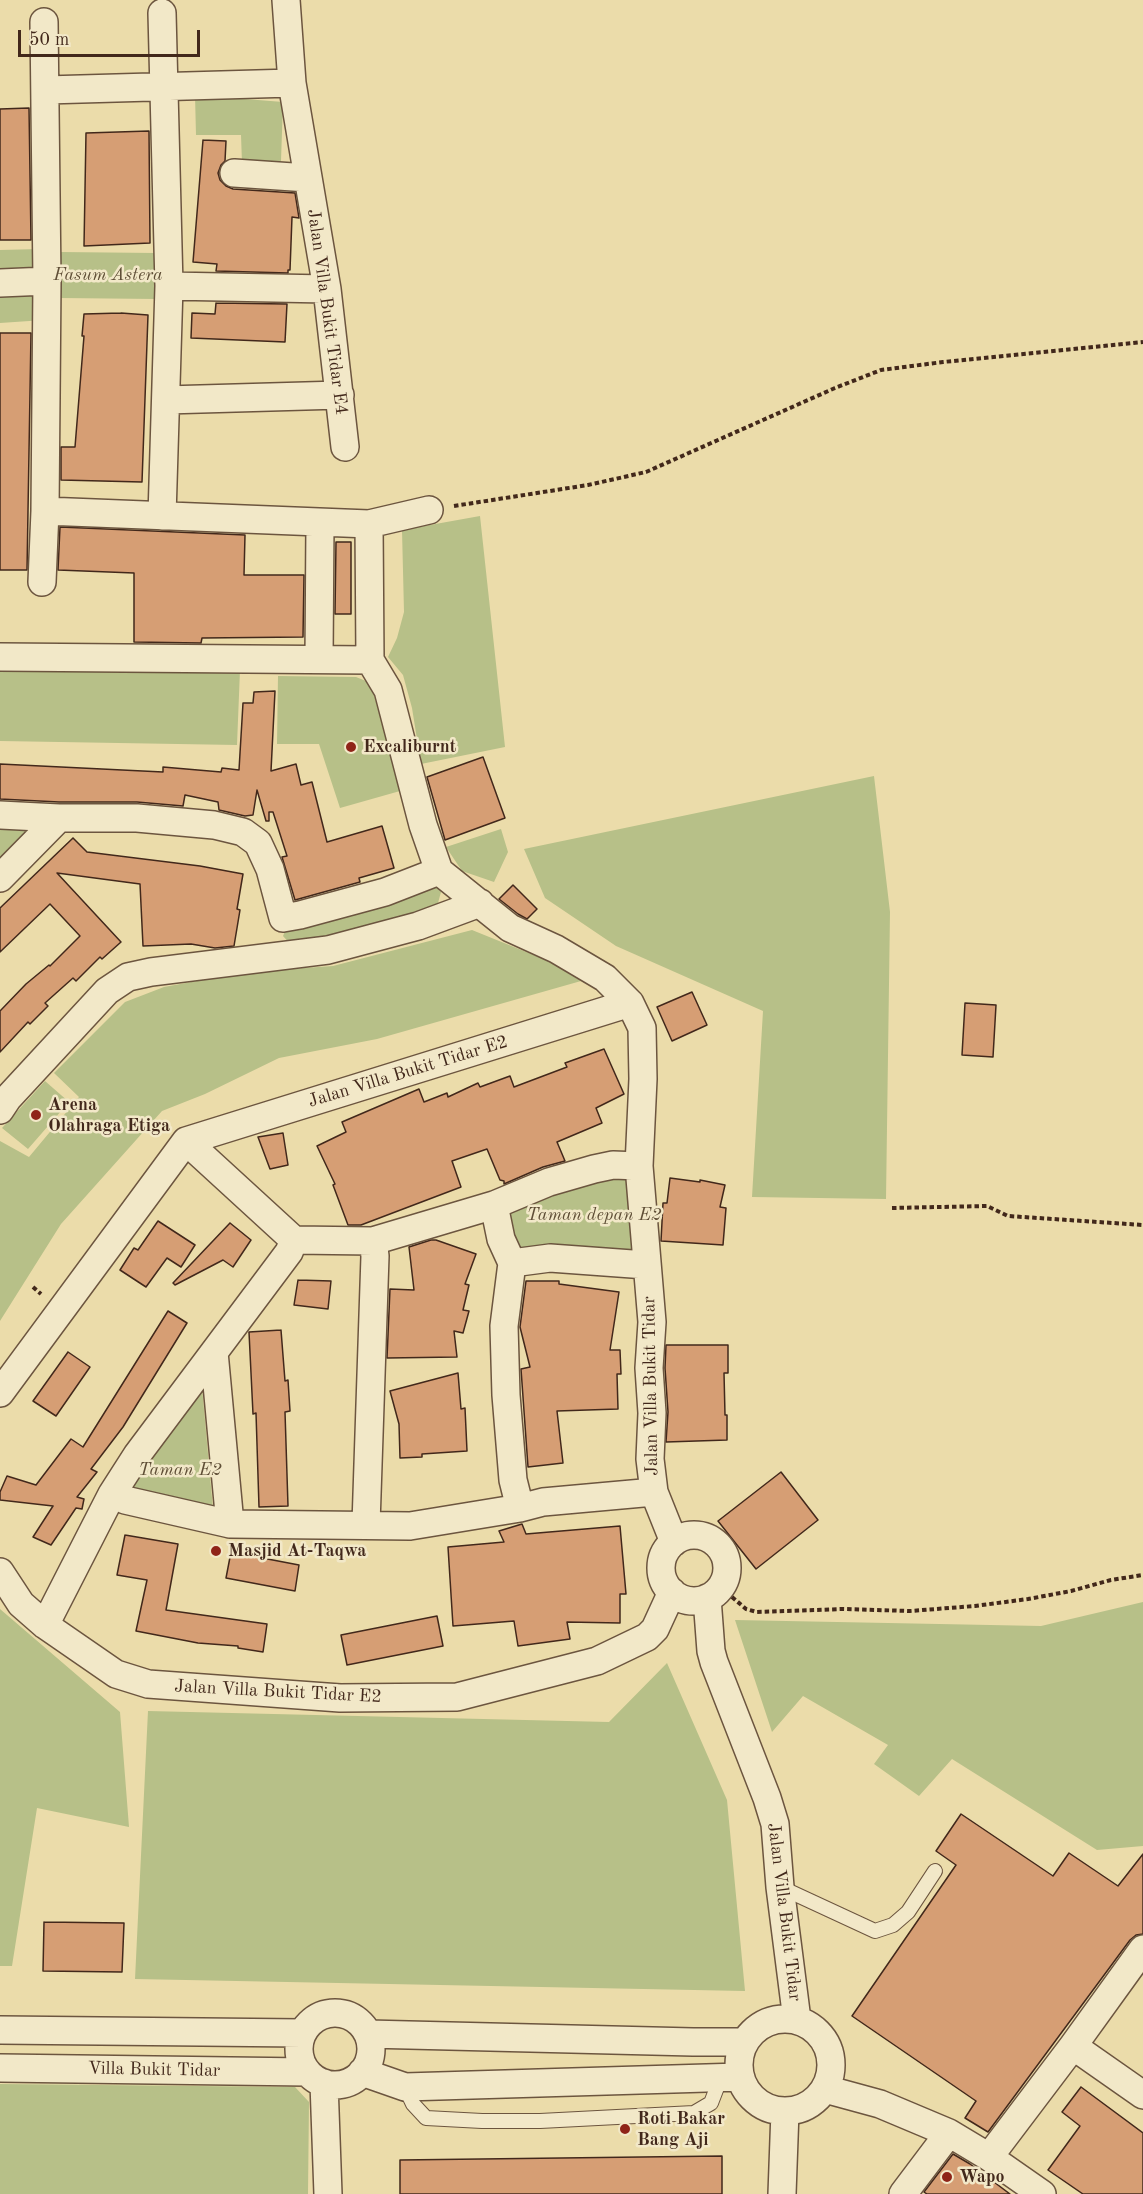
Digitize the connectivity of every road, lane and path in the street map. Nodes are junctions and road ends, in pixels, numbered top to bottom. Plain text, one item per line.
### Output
1 (286, 0) edge
2 (162, 13) dead end
3 (44, 22) dead end
4 (292, 83) junction
5 (162, 86) junction
6 (46, 90) junction
7 (234, 173) dead end
8 (308, 178) junction
9 (47, 281) junction
10 (0, 283) edge
11 (169, 286) junction
12 (327, 289) junction
13 (1143, 342) edge
14 (340, 395) junction
15 (166, 400) junction
16 (345, 447) dead end
17 (429, 510) joint
18 (45, 511) junction
19 (162, 516) junction
20 (320, 523) junction
21 (369, 524) junction
22 (42, 582) dead end
23 (0, 657) edge
24 (319, 659) junction
25 (370, 660) junction
26 (0, 815) edge
27 (59, 818) junction
28 (439, 871) junction
29 (0, 878) edge
30 (480, 903) junction
31 (283, 918) junction
32 (268, 957) junction
33 (630, 1003) junction
34 (0, 1110) edge
35 (186, 1141) junction
36 (639, 1166) junction
37 (494, 1205) junction
38 (892, 1208) dead end
39 (1143, 1225) edge
40 (294, 1240) junction
41 (373, 1241) junction
42 (512, 1263) junction
43 (646, 1265) junction
44 (214, 1352) junction
45 (0, 1393) edge
46 (654, 1492) junction
47 (112, 1494) junction
48 (520, 1508) junction
49 (230, 1524) junction
50 (366, 1524) junction
51 (674, 1542) junction
52 (0, 1572) edge
53 (1143, 1575) edge
54 (672, 1592) junction
55 (719, 1593) junction
56 (45, 1625) junction
57 (935, 1870) dead end
58 (780, 1887) junction
59 (1143, 1949) edge
60 (797, 2020) junction
61 (0, 2030) edge
62 (302, 2033) junction
63 (368, 2034) junction
64 (745, 2042) junction
65 (1073, 2046) junction
66 (0, 2068) edge
67 (362, 2072) junction
68 (731, 2077) junction
69 (316, 2078) junction
70 (405, 2087) junction
71 (825, 2089) junction
72 (1143, 2095) edge
73 (785, 2111) junction
74 (949, 2133) junction
75 (989, 2157) junction
76 (328, 2194) edge
77 (782, 2194) edge
78 (903, 2194) edge
79 (1042, 2194) edge

1 - 4 street, Jalan Villa Bukit Tidar E4
2 - 5 street
3 - 6 street
4 - 5 street
4 - 8 street, Jalan Villa Bukit Tidar E4
5 - 6 street
5 - 11 street
6 - 9 street
7 - 8 street
8 - 12 street, Jalan Villa Bukit Tidar E4
9 - 10 street
9 - 18 street
11 - 12 street
11 - 15 street
12 - 14 street, Jalan Villa Bukit Tidar E4
13 - 17 path
14 - 15 street
14 - 16 street, Jalan Villa Bukit Tidar E4
15 - 19 street
17 - 21 street
18 - 19 street
18 - 22 street
19 - 20 street
20 - 21 street
20 - 24 street
21 - 25 street
23 - 24 street
24 - 25 street
25 - 28 street
26 - 27 street
27 - 29 street
27 - 31 street
28 - 30 street, Jalan Villa Bukit Tidar
28 - 31 street
30 - 32 street
30 - 33 street, Jalan Villa Bukit Tidar
31 - 32 street
32 - 34 street
33 - 35 street, Jalan Villa Bukit Tidar E2
33 - 36 street, Jalan Villa Bukit Tidar
35 - 40 street
35 - 45 street
36 - 37 street
36 - 43 street, Jalan Villa Bukit Tidar
37 - 41 street
37 - 42 street
38 - 39 path
40 - 41 street
40 - 44 street
41 - 50 street
42 - 43 street
42 - 48 street
43 - 46 street, Jalan Villa Bukit Tidar
44 - 47 street
44 - 49 street
46 - 48 street
46 - 51 street, Jalan Villa Bukit Tidar
47 - 49 street
47 - 56 street
48 - 50 street
49 - 50 street
51 - 54 street
51 - 55 street
52 - 56 street, Jalan Villa Bukit Tidar E2
53 - 55 path
54 - 55 street
54 - 56 street, Jalan Villa Bukit Tidar E2
55 - 58 street, Jalan Villa Bukit Tidar
57 - 58 lane
58 - 60 street, Jalan Villa Bukit Tidar
59 - 65 street
60 - 64 street
60 - 71 street
61 - 62 street
62 - 63 street
62 - 69 street
63 - 64 street
63 - 67 street
64 - 68 street
65 - 72 street
65 - 75 street
66 - 69 street, Villa Bukit Tidar
67 - 69 street
67 - 70 street
68 - 70 street
68 - 70 lane
68 - 73 street
69 - 76 street
71 - 73 street
71 - 74 street
73 - 77 street
74 - 75 street
74 - 78 street
75 - 79 street

